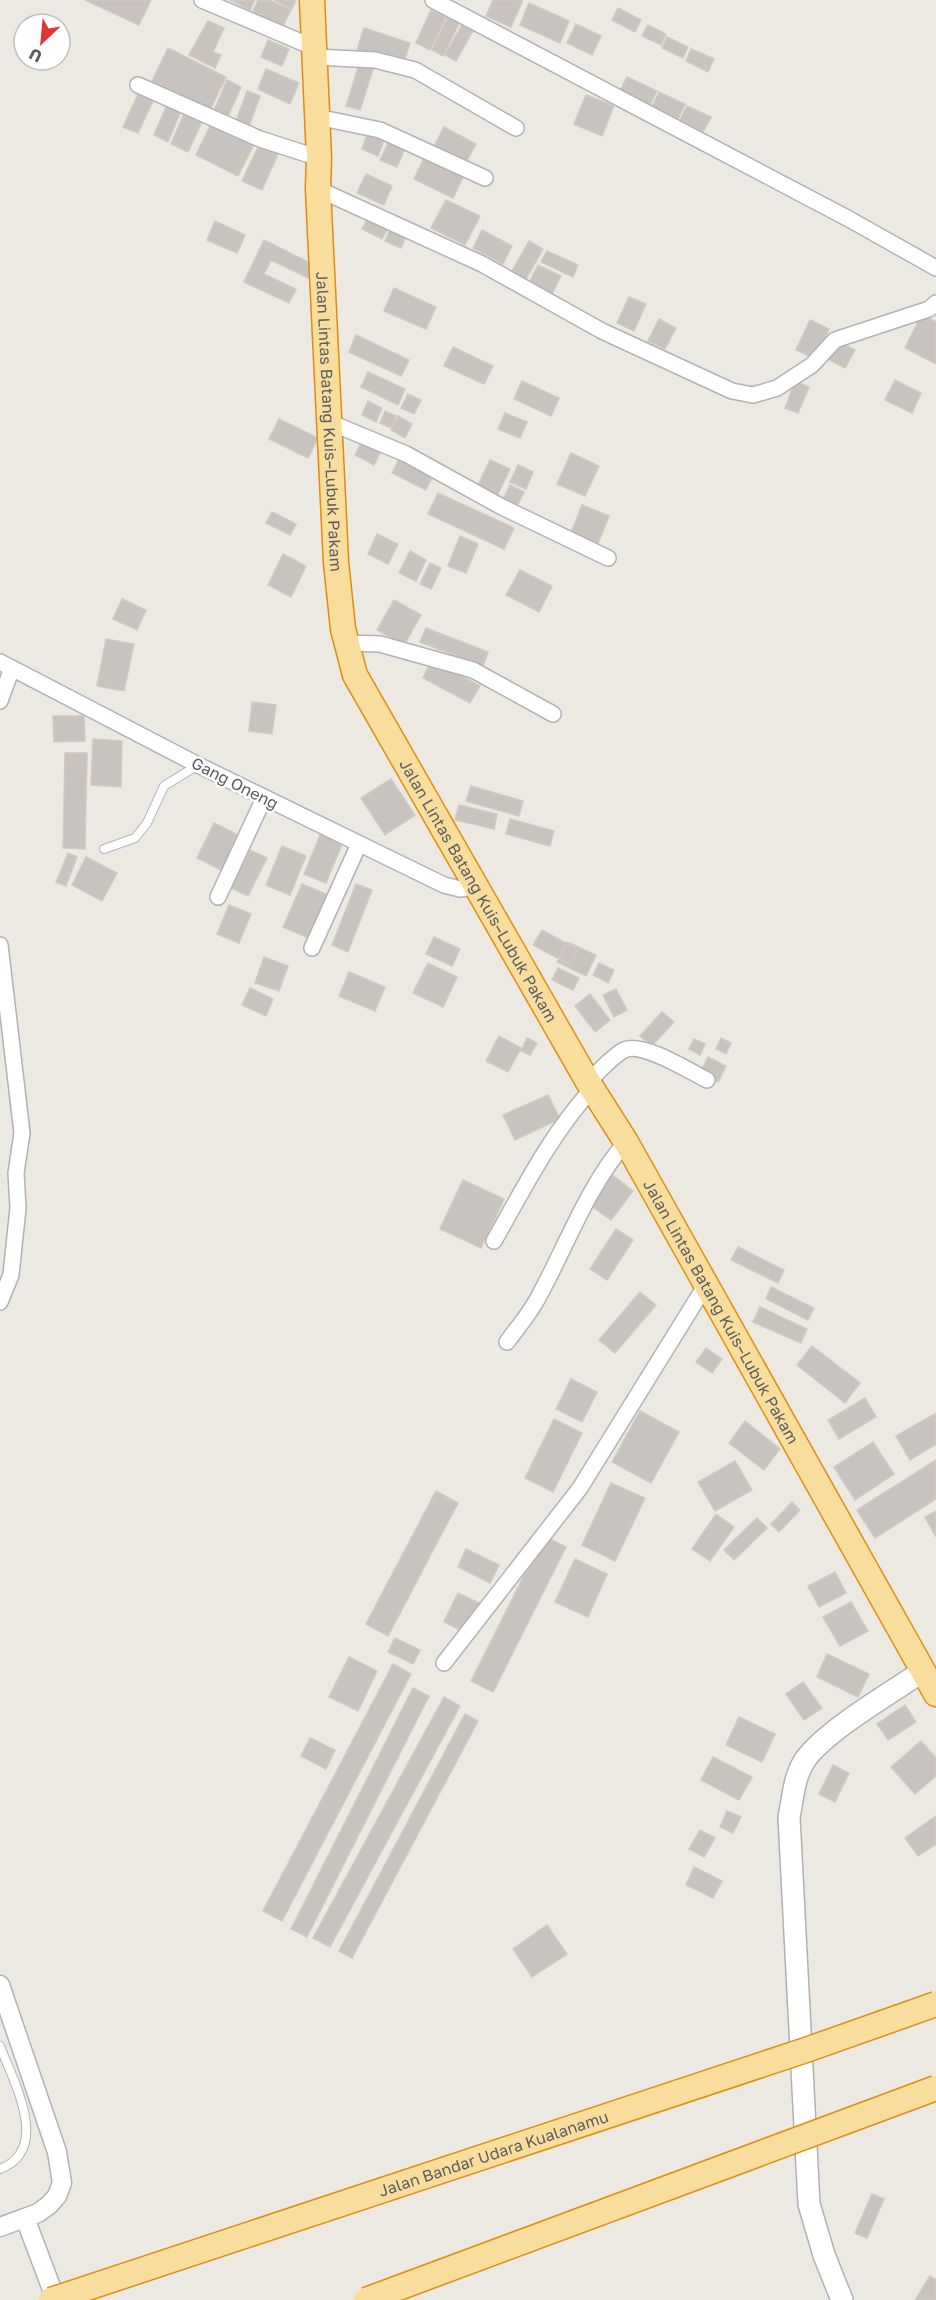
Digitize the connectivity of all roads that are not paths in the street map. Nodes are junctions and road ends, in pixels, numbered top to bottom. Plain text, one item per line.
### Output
1 (202, 0) edge
2 (312, 0) edge
3 (433, 0) edge
4 (315, 53) junction
5 (138, 85) dead end
6 (317, 117) junction
7 (516, 128) dead end
8 (319, 158) junction
9 (485, 178) dead end
10 (318, 189) junction
11 (936, 268) edge
12 (936, 303) edge
13 (329, 422) junction
14 (608, 558) dead end
15 (346, 643) junction
16 (6, 665) edge
17 (0, 701) edge
18 (553, 714) dead end
19 (198, 765) junction
20 (264, 798) junction
21 (359, 844) junction
22 (104, 849) dead end
23 (475, 887) junction
24 (218, 897) dead end
25 (0, 945) edge
26 (312, 948) dead end
27 (707, 1080) dead end
28 (590, 1085) junction
29 (626, 1142) junction
30 (494, 1241) dead end
31 (706, 1284) junction
32 (0, 1302) edge
33 (507, 1342) dead end
34 (444, 1663) dead end
35 (923, 1671) junction
36 (936, 1694) edge
37 (0, 1985) edge
38 (936, 2004) edge
39 (0, 2046) edge
40 (936, 2088) edge
41 (0, 2169) edge
42 (25, 2218) junction
43 (0, 2227) edge
44 (53, 2300) edge
45 (366, 2300) edge
46 (842, 2300) edge

1 - 4 street
2 - 4 highway, Jalan Lintas Batang Kuis–Lubuk Pakam
3 - 11 street
4 - 6 highway, Jalan Lintas Batang Kuis–Lubuk Pakam
4 - 7 street
5 - 8 street
6 - 8 highway, Jalan Lintas Batang Kuis–Lubuk Pakam
6 - 9 street
8 - 10 highway, Jalan Lintas Batang Kuis–Lubuk Pakam
10 - 12 street
10 - 13 highway, Jalan Lintas Batang Kuis–Lubuk Pakam
13 - 14 street
13 - 15 highway, Jalan Lintas Batang Kuis–Lubuk Pakam
15 - 18 street
15 - 23 highway, Jalan Lintas Batang Kuis–Lubuk Pakam
16 - 17 street
16 - 19 street, Gang Oneng
19 - 20 street, Gang Oneng
19 - 22 lane
20 - 21 street, Gang Oneng
20 - 24 street
21 - 23 street, Gang Oneng
21 - 26 street
23 - 28 highway, Jalan Lintas Batang Kuis–Lubuk Pakam
25 - 32 street
27 - 28 street
28 - 29 highway, Jalan Lintas Batang Kuis–Lubuk Pakam
28 - 30 street
29 - 31 highway, Jalan Lintas Batang Kuis–Lubuk Pakam
29 - 33 street
31 - 34 street
31 - 35 highway, Jalan Lintas Batang Kuis–Lubuk Pakam
35 - 36 highway, Jalan Lintas Batang Kuis–Lubuk Pakam
35 - 46 main road
37 - 42 street
38 - 44 highway, Jalan Bandar Udara Kualanamu, bridge
39 - 41 lane
40 - 45 highway, bridge
42 - 43 street
42 - 44 street

